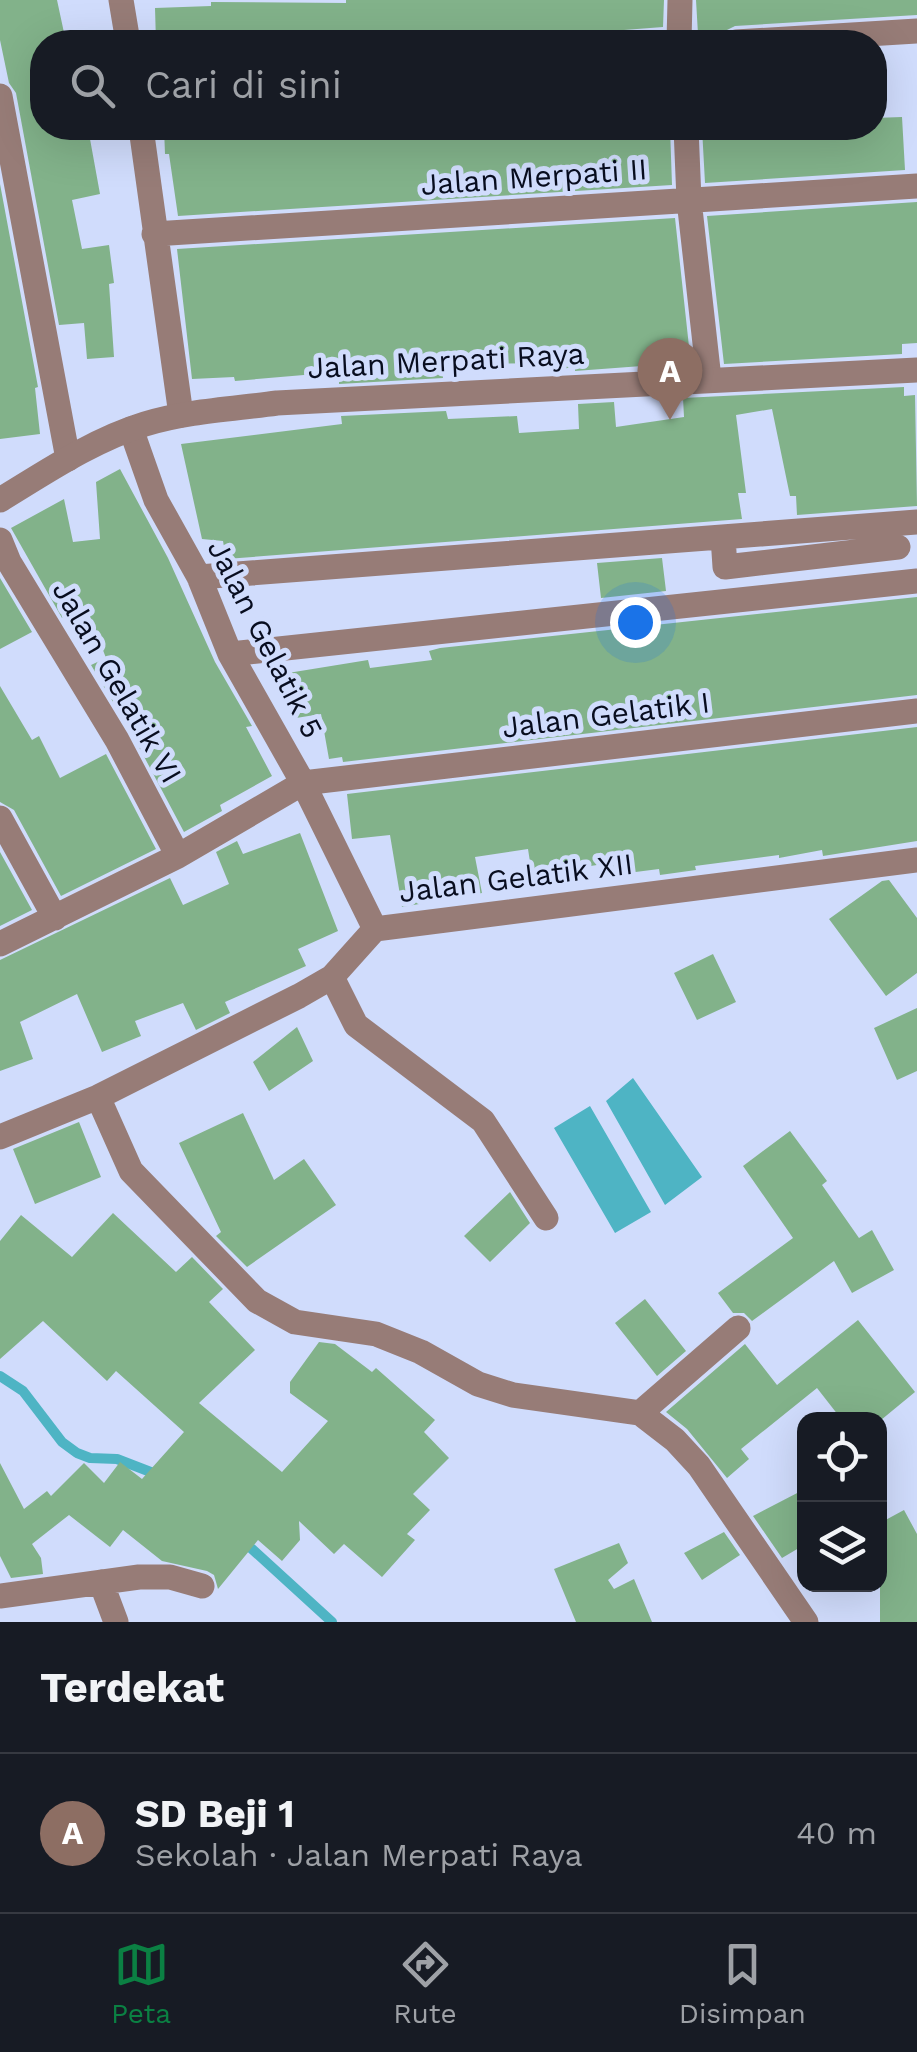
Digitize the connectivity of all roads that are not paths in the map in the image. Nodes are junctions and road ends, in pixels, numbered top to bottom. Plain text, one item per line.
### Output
1 (121, 0) edge
2 (680, 0) edge
3 (126, 30) edge
4 (679, 30) edge
5 (917, 32) edge
6 (887, 34) edge
7 (0, 96) edge
8 (142, 140) edge
9 (686, 140) edge
10 (917, 186) edge
11 (689, 200) junction
12 (154, 234) junction
13 (917, 370) edge
14 (709, 380) junction
15 (181, 415) junction
16 (131, 429) junction
17 (68, 459) junction
18 (0, 500) edge
19 (917, 522) edge
20 (723, 538) junction
21 (0, 540) edge
22 (898, 548) dead end
23 (198, 576) junction
24 (917, 581) edge
25 (230, 654) junction
26 (917, 710) edge
27 (304, 783) junction
28 (0, 818) edge
29 (178, 856) junction
30 (917, 860) edge
31 (55, 918) junction
32 (375, 929) junction
33 (0, 944) edge
34 (332, 977) junction
35 (98, 1097) junction
36 (0, 1137) edge
37 (546, 1218) dead end
38 (738, 1328) dead end
39 (640, 1413) junction
40 (102, 1582) junction
41 (202, 1586) dead end
42 (0, 1596) edge
43 (116, 1622) edge
44 (806, 1622) edge

1 - 3 street
2 - 4 street
5 - 6 street
7 - 17 street
8 - 12 street
9 - 11 street
10 - 11 street, Jalan Merpati II
11 - 12 street, Jalan Merpati II
11 - 14 street
12 - 15 street
13 - 14 street, Jalan Merpati Raya
14 - 15 street, Jalan Merpati Raya
15 - 16 street, Jalan Merpati Raya
16 - 17 street, Jalan Merpati Raya
16 - 23 street, Jalan Gelatik 5
17 - 18 street, Jalan Merpati Raya
19 - 20 street
20 - 22 street
20 - 23 street
21 - 29 street, Jalan Gelatik VI
23 - 25 street, Jalan Gelatik 5
24 - 25 street
25 - 27 street, Jalan Gelatik 5
26 - 27 street, Jalan Gelatik I
27 - 29 street
27 - 32 street, Jalan Gelatik 5
28 - 31 street
29 - 31 street
30 - 32 street, Jalan Gelatik XII
31 - 33 street
32 - 34 street, Jalan Gelatik XII
34 - 35 street, Jalan Gelatik XII
34 - 37 street
35 - 36 street, Jalan Gelatik XII
35 - 39 street
38 - 39 street
39 - 44 street
40 - 41 street
40 - 42 street
40 - 43 street

